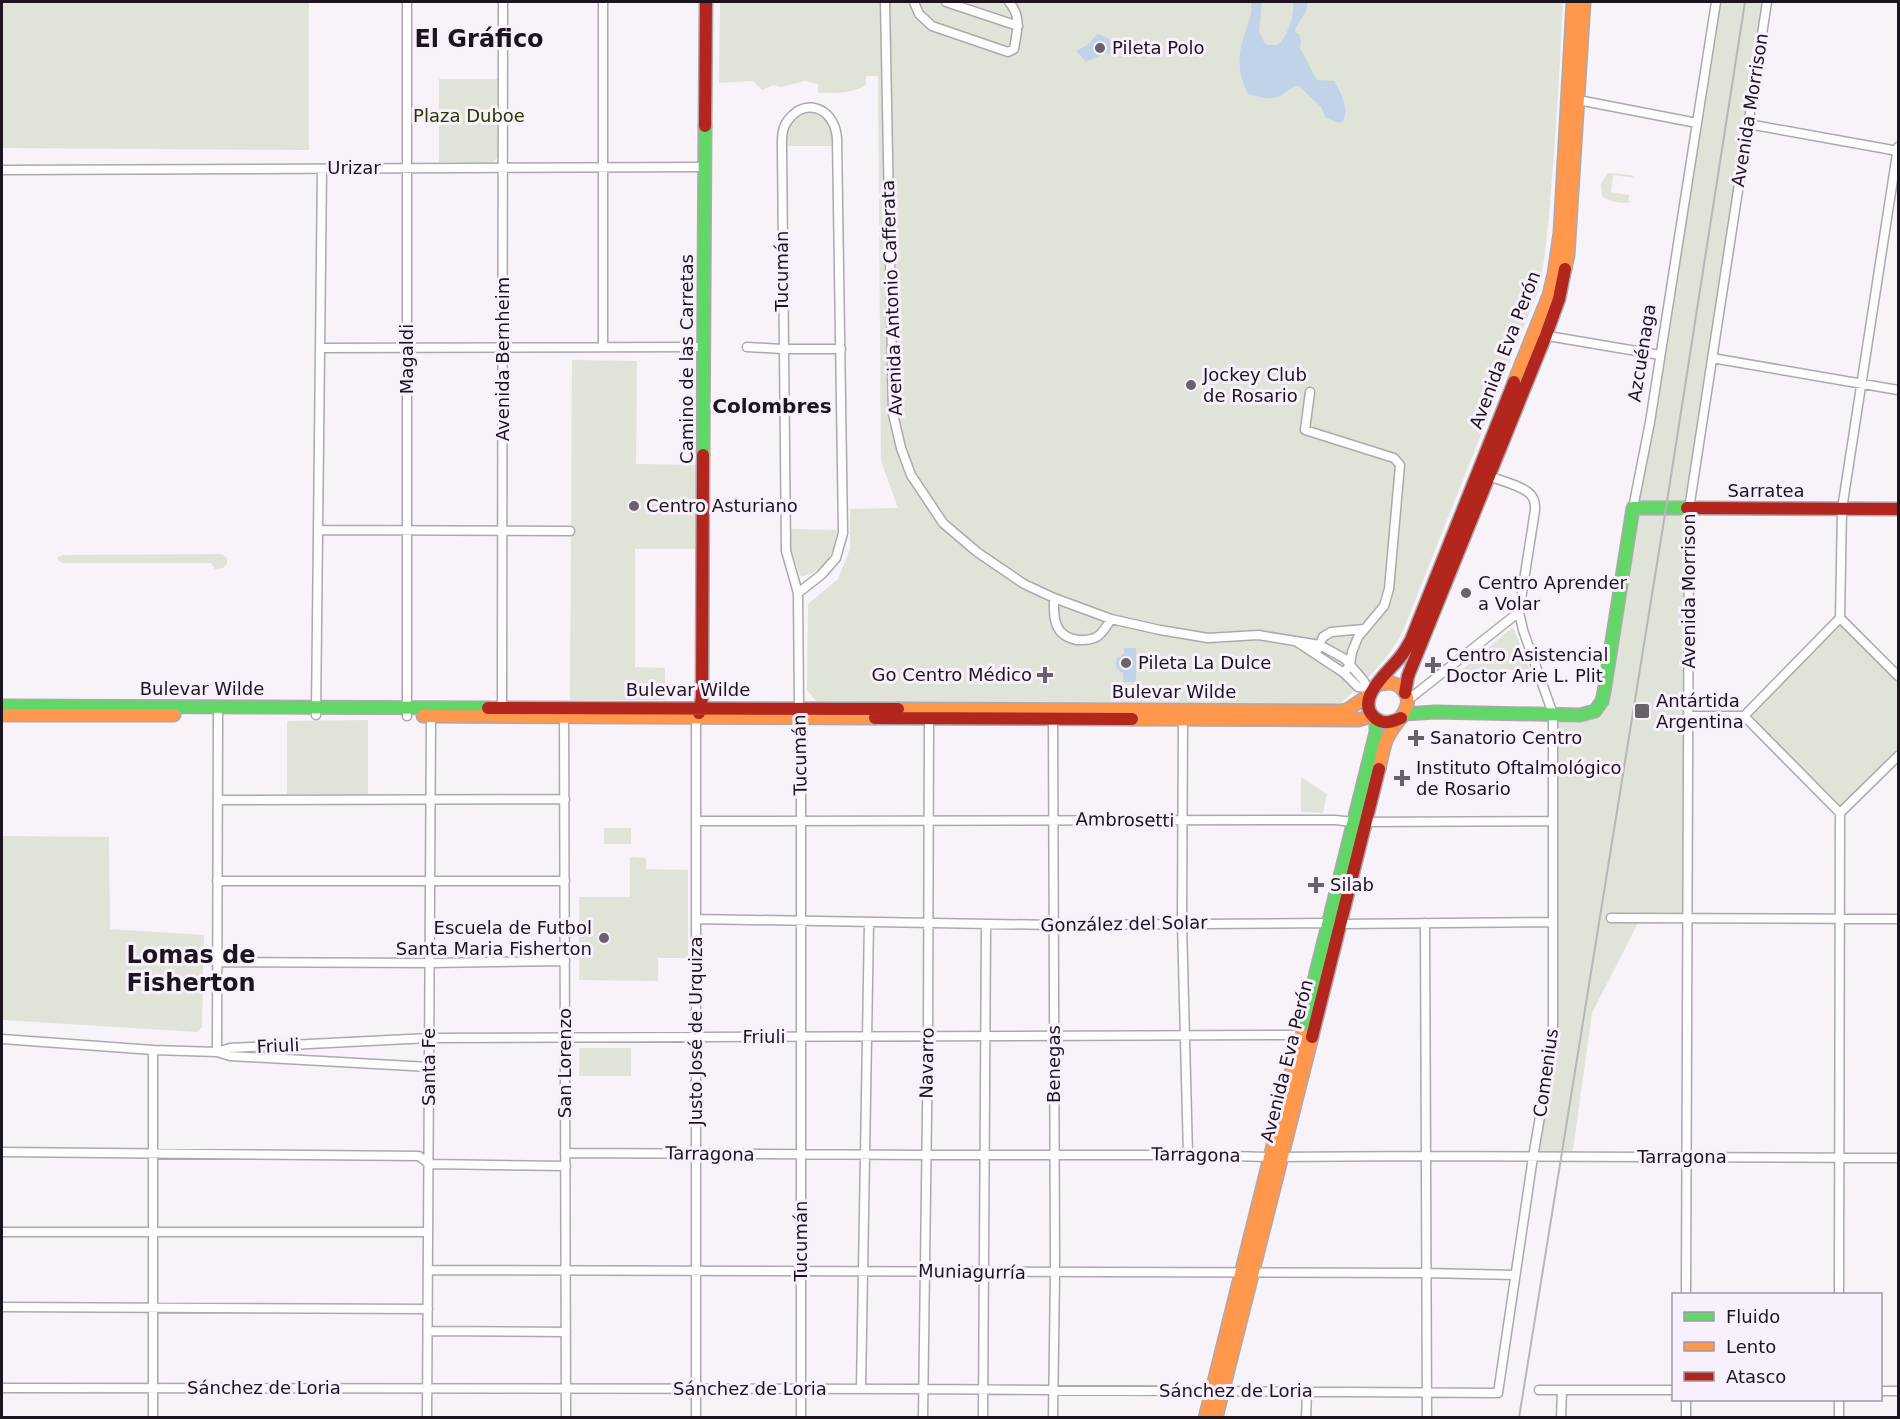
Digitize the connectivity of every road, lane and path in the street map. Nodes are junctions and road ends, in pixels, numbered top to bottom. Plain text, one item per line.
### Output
1 (407, 2) edge
2 (503, 2) edge
3 (603, 2) edge
4 (706, 2) edge
5 (885, 2) edge
6 (914, 2) edge
7 (946, 2) edge
8 (1009, 2) edge
9 (1573, 2) edge
10 (1584, 2) edge
11 (1716, 2) edge
12 (1767, 2) edge
13 (1018, 26) junction
14 (1573, 99) junction
15 (1697, 123) junction
16 (1748, 124) junction
17 (1898, 150) edge
18 (603, 167) junction
19 (706, 167) junction
20 (408, 168) junction
21 (503, 168) junction
22 (322, 169) junction
23 (2, 170) edge
24 (1540, 334) junction
25 (503, 347) junction
26 (603, 347) junction
27 (705, 347) junction
28 (747, 347) dead end
29 (321, 348) junction
30 (407, 348) junction
31 (782, 349) junction
32 (841, 349) junction
33 (1660, 356) junction
34 (1712, 358) junction
35 (1861, 384) junction
36 (1899, 390) edge
37 (1310, 392) dead end
38 (1483, 474) junction
39 (1633, 508) junction
40 (1689, 508) junction
41 (1842, 509) junction
42 (1899, 509) edge
43 (319, 530) junction
44 (407, 531) junction
45 (502, 531) junction
46 (570, 531) dead end
47 (798, 593) junction
48 (1054, 598) junction
49 (1519, 612) junction
50 (1840, 618) junction
51 (1112, 620) junction
52 (1364, 629) junction
53 (1297, 642) junction
54 (1320, 645) junction
55 (1315, 654) junction
56 (1350, 664) junction
57 (1344, 673) junction
58 (1899, 676) edge
59 (1371, 690) junction
60 (1406, 705) junction
61 (2, 706) edge
62 (316, 711) junction
63 (407, 712) junction
64 (502, 712) junction
65 (564, 712) junction
66 (699, 712) junction
67 (800, 713) junction
68 (929, 714) junction
69 (1553, 714) junction
70 (218, 715) junction
71 (1053, 715) junction
72 (1183, 715) junction
73 (2, 716) edge
74 (430, 716) junction
75 (1688, 716) junction
76 (1744, 716) junction
77 (1374, 717) junction
78 (1899, 756) edge
79 (430, 799) junction
80 (565, 799) junction
81 (218, 800) junction
82 (1840, 813) junction
83 (801, 820) junction
84 (927, 820) junction
85 (1053, 820) junction
86 (696, 821) junction
87 (1182, 821) junction
88 (1553, 821) junction
89 (1359, 822) junction
90 (217, 881) junction
91 (565, 881) junction
92 (430, 883) junction
93 (1611, 918) dead end
94 (696, 919) junction
95 (1840, 919) junction
96 (1899, 919) edge
97 (1688, 920) junction
98 (801, 921) junction
99 (869, 922) junction
100 (1553, 922) junction
101 (1182, 923) junction
102 (1334, 923) junction
103 (1425, 923) junction
104 (928, 924) junction
105 (986, 925) junction
106 (1054, 925) junction
107 (565, 961) junction
108 (217, 962) junction
109 (430, 963) junction
110 (1306, 1035) junction
111 (696, 1037) junction
112 (801, 1037) junction
113 (867, 1037) junction
114 (928, 1037) junction
115 (986, 1037) junction
116 (1184, 1037) junction
117 (429, 1038) junction
118 (565, 1038) junction
119 (1054, 1038) junction
120 (2, 1039) edge
121 (153, 1050) junction
122 (217, 1052) junction
123 (429, 1066) junction
124 (2, 1152) edge
125 (153, 1152) junction
126 (566, 1153) junction
127 (696, 1154) junction
128 (801, 1155) junction
129 (865, 1155) junction
130 (926, 1155) junction
131 (985, 1155) junction
132 (1053, 1155) junction
133 (1188, 1155) junction
134 (1426, 1156) junction
135 (1276, 1157) junction
136 (1533, 1157) junction
137 (1687, 1157) junction
138 (1839, 1158) junction
139 (1899, 1158) edge
140 (429, 1164) junction
141 (566, 1166) junction
142 (2, 1232) edge
143 (153, 1232) junction
144 (428, 1232) junction
145 (428, 1270) junction
146 (925, 1271) junction
147 (566, 1272) junction
148 (696, 1272) junction
149 (801, 1272) junction
150 (863, 1272) junction
151 (984, 1272) junction
152 (1055, 1273) junction
153 (1247, 1273) junction
154 (1426, 1273) junction
155 (1515, 1275) junction
156 (1686, 1293) edge
157 (1839, 1293) edge
158 (2, 1307) edge
159 (153, 1308) junction
160 (428, 1309) junction
161 (428, 1331) junction
162 (566, 1332) junction
163 (2, 1388) edge
164 (153, 1388) junction
165 (428, 1388) junction
166 (566, 1388) junction
167 (696, 1389) junction
168 (801, 1389) junction
169 (861, 1389) junction
170 (923, 1389) junction
171 (983, 1390) junction
172 (1054, 1390) junction
173 (1217, 1390) junction
174 (1539, 1390) dead end
175 (1562, 1390) junction
176 (1672, 1390) edge
177 (1306, 1391) junction
178 (1882, 1391) edge
179 (1899, 1391) edge
180 (1427, 1393) junction
181 (1498, 1393) joint
182 (1686, 1401) edge
183 (1839, 1401) edge
184 (153, 1418) edge
185 (427, 1418) edge
186 (566, 1418) edge
187 (696, 1418) edge
188 (801, 1418) edge
189 (923, 1418) edge
190 (983, 1418) edge
191 (1053, 1418) edge
192 (1205, 1418) edge
193 (1216, 1418) edge
194 (1306, 1418) edge
195 (1427, 1418) edge
196 (1562, 1418) edge
197 (1686, 1418) edge
198 (1839, 1418) edge

1 - 20 street, Magaldi
2 - 21 street, Avenida Bernheim
3 - 18 street
4 - 19 main road, Camino de las Carretas
5 - 48 street, Avenida Antonio Cafferata
6 - 13 street
7 - 13 street
8 - 13 street
9 - 14 main road, Avenida Eva Perón
10 - 14 main road, Avenida Eva Perón
11 - 15 street, Azcuénaga
12 - 16 street, Avenida Morrison
14 - 15 street
14 - 24 main road, Avenida Eva Perón
15 - 33 street, Azcuénaga
16 - 17 street
16 - 34 street, Avenida Morrison
17 - 35 street
18 - 19 street, Urizar
18 - 21 street, Urizar
18 - 26 street
19 - 27 main road, Camino de las Carretas
20 - 21 street, Urizar
20 - 22 street, Urizar
20 - 30 street, Magaldi
21 - 25 street, Avenida Bernheim
22 - 23 street, Urizar
22 - 29 street
24 - 33 street
24 - 38 main road, Avenida Eva Perón
25 - 26 street
25 - 30 street
25 - 45 street, Avenida Bernheim
26 - 27 street
27 - 66 main road, Camino de las Carretas
28 - 31 street
29 - 30 street
29 - 43 street
30 - 44 street, Magaldi
31 - 32 street
31 - 32 street, Tucumán
31 - 47 street, Tucumán
32 - 47 street
33 - 39 street, Azcuénaga
34 - 35 street
34 - 40 street, Avenida Morrison
35 - 36 street
35 - 41 street
37 - 52 street
38 - 49 street
38 - 59 main road, Avenida Eva Perón
38 - 60 main road, Avenida Eva Perón
39 - 40 main road, Sarratea
39 - 69 main road, Azcuénaga
40 - 41 main road, Sarratea
40 - 75 street, Avenida Morrison
41 - 42 main road, Sarratea
41 - 50 street
43 - 44 street
43 - 62 street
44 - 45 street
44 - 63 street, Magaldi
45 - 46 street
45 - 64 street, Avenida Bernheim
47 - 67 street, Tucumán
48 - 51 street, Avenida Antonio Cafferata
48 - 51 street
49 - 60 street
49 - 69 street, Comenius
50 - 58 street
50 - 76 street
51 - 53 street, Avenida Antonio Cafferata
52 - 54 street
52 - 56 street
53 - 54 street, Avenida Antonio Cafferata
53 - 55 street, Avenida Antonio Cafferata
54 - 55 street
54 - 56 street, Avenida Antonio Cafferata
55 - 57 street, Avenida Antonio Cafferata
56 - 57 street
56 - 59 street, Avenida Antonio Cafferata
57 - 59 street, Avenida Antonio Cafferata
59 - 60 main road
59 - 72 main road, Bulevar Wilde
59 - 77 main road
60 - 69 main road
60 - 77 main road
60 - 89 main road, Avenida Eva Perón
61 - 62 main road, Bulevar Wilde
62 - 63 main road, Bulevar Wilde
62 - 70 main road, Bulevar Wilde
63 - 64 main road, Bulevar Wilde
63 - 74 main road, Bulevar Wilde
64 - 65 main road, Bulevar Wilde
64 - 74 main road, Bulevar Wilde
65 - 66 main road, Bulevar Wilde
65 - 80 street, San Lorenzo
66 - 67 main road, Bulevar Wilde
66 - 86 street, Justo José de Urquiza
67 - 68 main road, Bulevar Wilde
67 - 83 street, Tucumán
68 - 71 main road, Bulevar Wilde
68 - 84 street, Navarro
69 - 88 street, Comenius
70 - 73 main road, Bulevar Wilde
70 - 81 street
71 - 72 main road, Bulevar Wilde
71 - 85 street, Benegas
72 - 77 main road, Bulevar Wilde
72 - 87 street
74 - 79 street, Santa Fe
75 - 76 street
75 - 97 street, Avenida Morrison
76 - 82 street
77 - 89 main road, Avenida Eva Perón
78 - 82 street
79 - 80 street
79 - 81 street
79 - 92 street, Santa Fe
80 - 91 street, San Lorenzo
81 - 90 street
82 - 95 street
83 - 84 street, Ambrosetti
83 - 86 street, Ambrosetti
83 - 98 street, Tucumán
84 - 85 street, Ambrosetti
84 - 104 street, Navarro
85 - 87 street, Ambrosetti
85 - 106 street, Benegas
86 - 94 street, Justo José de Urquiza
87 - 89 street, Ambrosetti
87 - 101 street
88 - 89 street, Ambrosetti
88 - 100 street, Comenius
89 - 102 main road, Avenida Eva Perón
90 - 92 street
90 - 108 street
91 - 92 street
91 - 107 street, San Lorenzo
92 - 109 street, Santa Fe
93 - 97 street
94 - 98 street, González del Solar
94 - 111 street, Justo José de Urquiza
95 - 96 street
95 - 97 street
95 - 138 street
97 - 137 street, Avenida Morrison
98 - 99 street, González del Solar
98 - 112 street, Tucumán
99 - 104 street, González del Solar
99 - 113 street
100 - 103 street, González del Solar
100 - 136 street, Comenius
101 - 102 street, González del Solar
101 - 106 street, González del Solar
101 - 116 street
102 - 103 street, González del Solar
102 - 110 main road, Avenida Eva Perón
103 - 134 street
104 - 105 street, González del Solar
104 - 114 street, Navarro
105 - 106 street, González del Solar
105 - 115 street
106 - 119 street, Benegas
107 - 109 street
107 - 118 street, San Lorenzo
108 - 109 street
108 - 122 street
109 - 117 street, Santa Fe
110 - 116 street, Friuli
110 - 135 main road, Avenida Eva Perón
111 - 112 street, Friuli
111 - 118 street, Friuli
111 - 127 street, Justo José de Urquiza
112 - 113 street, Friuli
112 - 128 street, Tucumán
113 - 114 street, Friuli
113 - 129 street
114 - 115 street, Friuli
114 - 130 street, Navarro
115 - 119 street, Friuli
115 - 131 street
116 - 119 street, Friuli
116 - 133 street
117 - 118 street, Friuli
117 - 122 street, Friuli
117 - 123 street, Santa Fe
118 - 126 street, San Lorenzo
119 - 132 street, Benegas
120 - 121 street
121 - 122 street
121 - 125 street
122 - 123 street
123 - 140 street, Santa Fe
124 - 125 street
125 - 140 street
125 - 143 street
126 - 127 street, Tarragona
126 - 141 street, San Lorenzo
127 - 128 street, Tarragona
127 - 148 street, Justo José de Urquiza
128 - 129 street, Tarragona
128 - 149 street, Tucumán
129 - 130 street, Tarragona
129 - 150 street
130 - 131 street, Tarragona
130 - 146 street, Navarro
131 - 132 street, Tarragona
131 - 151 street
132 - 133 street, Tarragona
132 - 152 street, Benegas
133 - 135 street, Tarragona
134 - 135 street, Tarragona
134 - 136 street, Tarragona
134 - 154 street
135 - 153 main road, Avenida Eva Perón
136 - 137 street, Tarragona
136 - 155 street, Comenius
137 - 138 street, Tarragona
137 - 156 street, Avenida Morrison
138 - 139 street, Tarragona
138 - 157 street
140 - 141 street
140 - 144 street, Santa Fe
141 - 147 street, San Lorenzo
142 - 143 street
143 - 144 street
143 - 159 street
144 - 145 street, Santa Fe
145 - 147 street, Muniagurría
145 - 160 street, Santa Fe
146 - 150 street, Muniagurría
146 - 151 street, Muniagurría
146 - 170 street, Navarro
147 - 148 street, Muniagurría
147 - 162 street, San Lorenzo
148 - 149 street, Muniagurría
148 - 167 street, Justo José de Urquiza
149 - 150 street, Muniagurría
149 - 168 street, Tucumán
150 - 169 street
151 - 152 street, Muniagurría
151 - 171 street
152 - 153 street, Muniagurría
152 - 172 street, Benegas
153 - 154 street, Muniagurría
153 - 173 main road, Avenida Eva Perón
154 - 155 street, Muniagurría
154 - 180 street
155 - 181 street, Comenius
158 - 159 street
159 - 160 street
159 - 164 street
160 - 161 street, Santa Fe
161 - 162 street
161 - 165 street, Santa Fe
162 - 166 street, San Lorenzo
163 - 164 street, Sánchez de Loria
164 - 165 street, Sánchez de Loria
164 - 184 street
165 - 166 street, Sánchez de Loria
165 - 185 street, Santa Fe
166 - 167 street, Sánchez de Loria
166 - 186 street, San Lorenzo
167 - 168 street, Sánchez de Loria
167 - 187 street, Justo José de Urquiza
168 - 169 street, Sánchez de Loria
168 - 188 street, Tucumán
169 - 170 street, Sánchez de Loria
170 - 171 street, Sánchez de Loria
170 - 189 street, Navarro
171 - 172 street, Sánchez de Loria
171 - 190 street
172 - 173 street, Sánchez de Loria
172 - 191 street, Benegas
173 - 177 street, Sánchez de Loria
173 - 192 main road, Avenida Eva Perón
173 - 193 main road, Avenida Eva Perón
174 - 175 street
175 - 176 street
175 - 196 street
177 - 180 street, Sánchez de Loria
177 - 194 street
178 - 179 street
180 - 181 street, Sánchez de Loria
180 - 195 street
182 - 197 street
183 - 198 street

